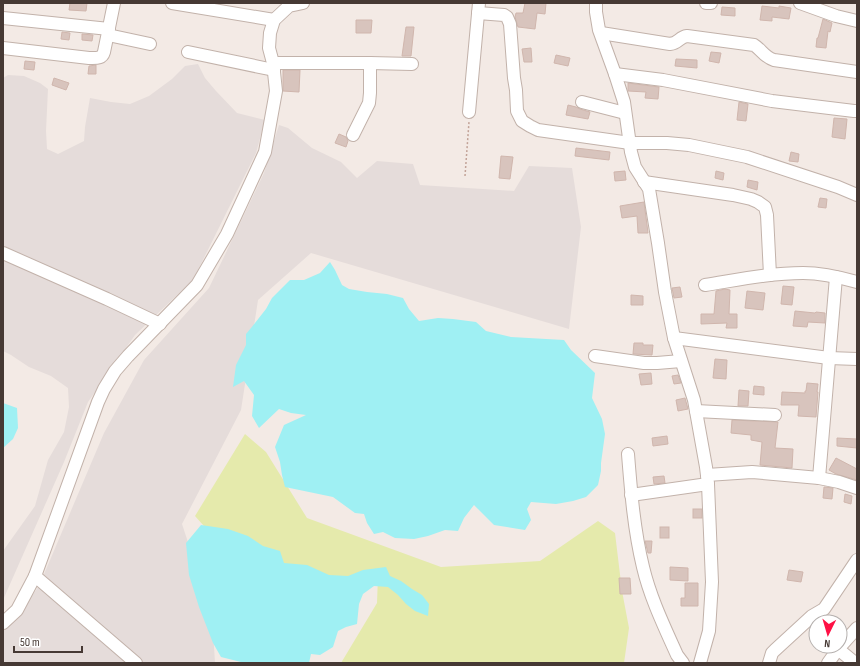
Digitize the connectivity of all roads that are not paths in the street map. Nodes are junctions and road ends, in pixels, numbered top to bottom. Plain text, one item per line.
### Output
1 (114, 3) edge
2 (172, 3) edge
3 (303, 3) edge
4 (596, 3) edge
5 (706, 3) edge
6 (711, 3) edge
7 (800, 3) edge
8 (478, 8) edge
9 (3, 18) edge
10 (274, 20) junction
11 (857, 21) edge
12 (108, 32) junction
13 (601, 33) junction
14 (150, 44) dead end
15 (3, 48) edge
16 (188, 52) dead end
17 (370, 63) junction
18 (412, 64) dead end
19 (273, 67) junction
20 (857, 72) edge
21 (615, 74) junction
22 (582, 102) dead end
23 (857, 111) edge
24 (469, 112) road end
25 (625, 113) junction
26 (353, 135) dead end
27 (630, 143) junction
28 (644, 182) junction
29 (857, 195) edge
30 (3, 253) edge
31 (770, 276) junction
32 (836, 276) junction
33 (857, 282) edge
34 (705, 285) dead end
35 (160, 324) junction
36 (674, 338) junction
37 (595, 356) dead end
38 (829, 358) junction
39 (857, 359) edge
40 (681, 361) junction
41 (696, 411) junction
42 (775, 415) dead end
43 (628, 454) dead end
44 (819, 478) junction
45 (708, 480) junction
46 (857, 488) edge
47 (631, 495) junction
48 (857, 560) edge
49 (36, 576) junction
50 (3, 623) edge
51 (857, 628) edge
52 (848, 638) edge
53 (834, 654) edge
54 (844, 654) edge
55 (136, 663) edge
56 (683, 663) edge
57 (700, 663) edge
58 (768, 663) edge
59 (828, 663) edge
60 (855, 663) edge

1 - 12 street
2 - 10 street
3 - 10 street
4 - 13 street
5 - 6 street
7 - 11 street
8 - 24 street
8 - 27 street
9 - 12 street
10 - 19 street
12 - 14 street
12 - 15 street
13 - 20 street
13 - 21 street
16 - 19 street
17 - 18 street
17 - 19 street
17 - 26 street
19 - 35 street
21 - 23 street
21 - 25 street
22 - 25 street
25 - 27 street
27 - 28 street
27 - 29 street
28 - 31 street
28 - 36 street
30 - 35 street
31 - 32 street
31 - 34 street
32 - 33 street
32 - 38 street
35 - 49 street
36 - 38 street
36 - 40 street
37 - 40 street
38 - 39 street
38 - 44 street
40 - 41 street
41 - 42 street
41 - 45 street
43 - 47 street
44 - 45 street
44 - 46 street
45 - 47 street
45 - 57 street
47 - 56 street
48 - 58 street
49 - 50 street
49 - 55 street
51 - 52 street
53 - 59 street
54 - 60 street

